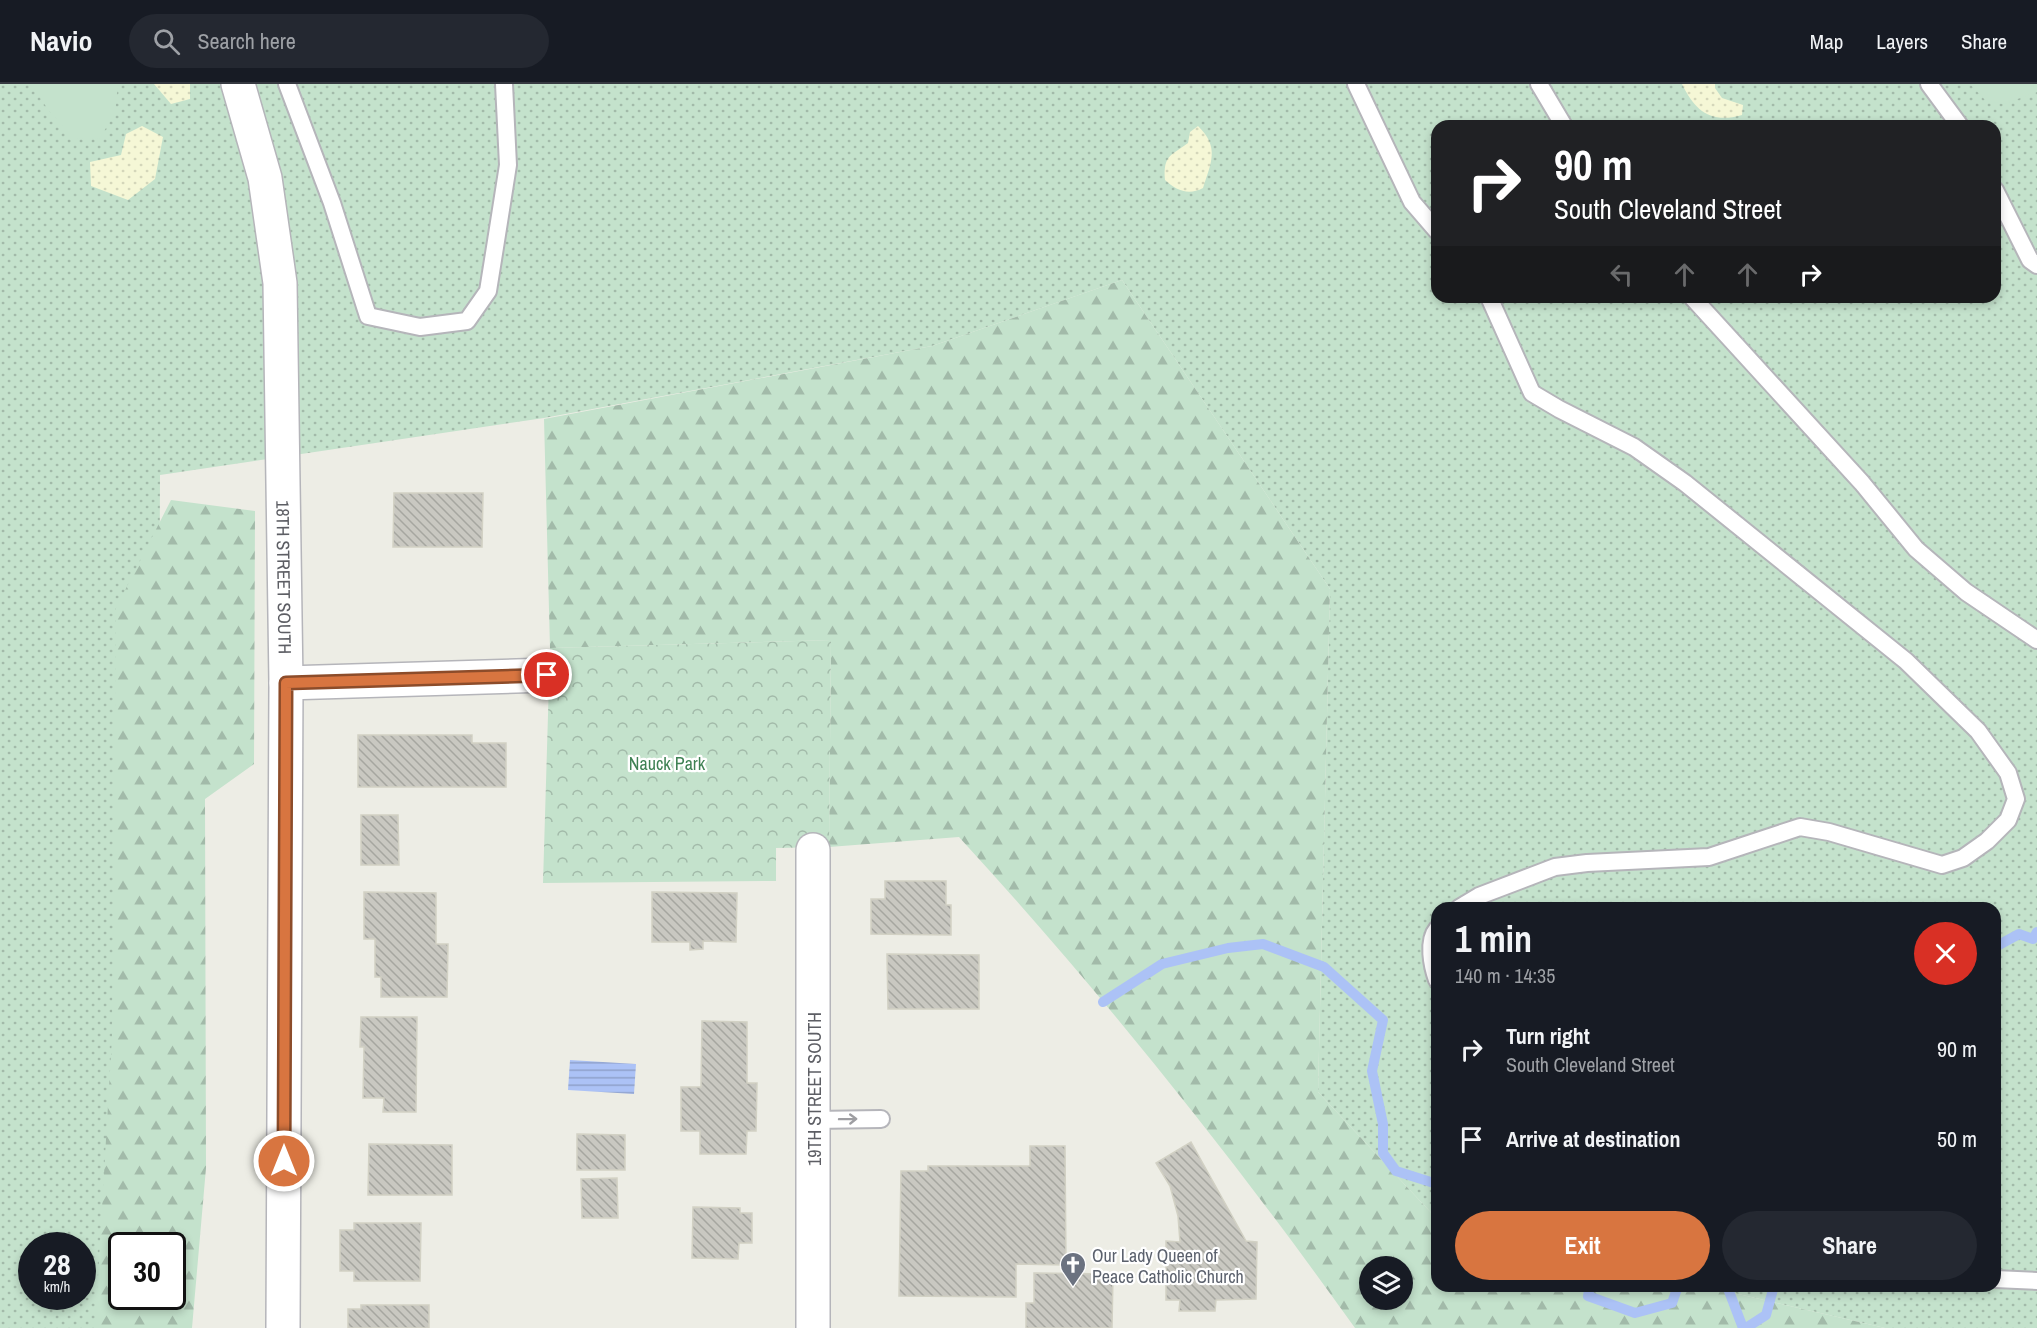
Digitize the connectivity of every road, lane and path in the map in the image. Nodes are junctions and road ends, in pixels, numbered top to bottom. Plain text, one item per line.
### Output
1 (238, 84) edge
2 (287, 84) edge
3 (504, 84) edge
4 (1356, 84) edge
5 (1539, 84) edge
6 (1929, 84) edge
7 (1560, 120) edge
8 (1956, 120) edge
9 (2001, 202) edge
10 (1431, 224) edge
11 (2037, 265) edge
12 (1493, 303) edge
13 (1697, 303) edge
14 (2037, 640) edge
15 (547, 675) dead end
16 (286, 683) junction
17 (813, 850) dead end
18 (1469, 902) edge
19 (881, 1119) dead end
20 (814, 1120) junction
21 (2001, 1279) edge
22 (2037, 1281) edge
23 (283, 1328) edge
24 (813, 1328) edge

1 - 16 street, 18TH STREET SOUTH
2 - 3 lane
4 - 10 lane
5 - 7 lane
6 - 8 lane
9 - 11 lane
12 - 18 lane
13 - 14 lane
15 - 16 street
16 - 23 street, 18TH STREET SOUTH
17 - 20 street, 19TH STREET SOUTH
20 -> 19 lane
20 - 24 street, 19TH STREET SOUTH
21 - 22 lane

